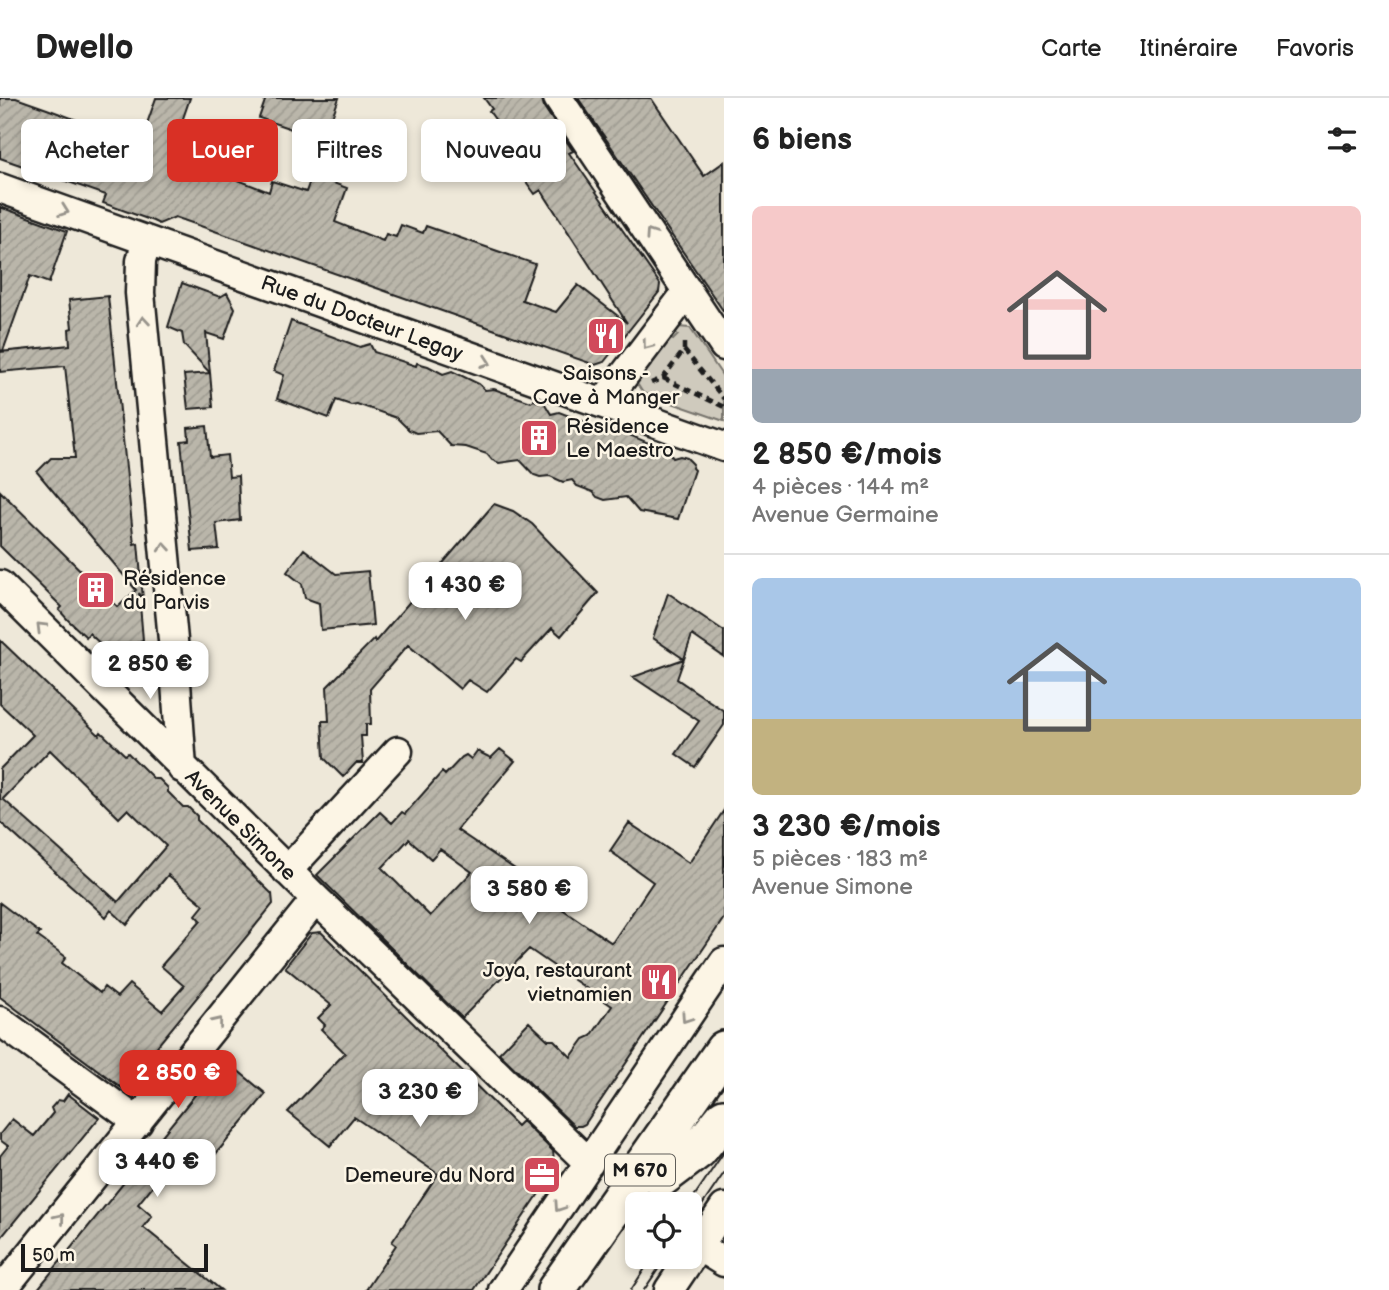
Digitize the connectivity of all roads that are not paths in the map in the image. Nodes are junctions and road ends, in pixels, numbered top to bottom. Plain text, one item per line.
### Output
1 (558, 98) edge
2 (0, 188) edge
3 (148, 241) junction
4 (688, 291) junction
5 (724, 346) edge
6 (603, 403) junction
7 (724, 447) edge
8 (0, 586) edge
9 (398, 751) dead end
10 (182, 768) junction
11 (287, 871) junction
12 (316, 899) junction
13 (724, 961) edge
14 (0, 1021) edge
15 (724, 1050) edge
16 (724, 1086) edge
17 (724, 1118) edge
18 (138, 1122) junction
19 (589, 1163) junction
20 (652, 1191) edge
21 (724, 1208) edge
22 (625, 1232) edge
23 (702, 1240) edge
24 (702, 1248) edge
25 (724, 1262) edge
26 (683, 1269) edge
27 (589, 1285) edge
28 (2, 1290) edge
29 (503, 1290) edge
30 (556, 1290) edge
31 (669, 1290) edge

4 -> 1 street
2 -> 3 street, Rue du Docteur Legay
3 -> 6 street, Rue du Docteur Legay
10 -> 3 street, Avenue Simone
4 - 5 street
4 -> 6 street
6 - 7 street, Rue du Docteur Legay
10 -> 8 street
9 - 11 street
10 - 11 street, Avenue Simone
11 - 12 street, Avenue Simone
18 -> 12 street
12 - 19 street, Avenue Simone
13 -> 19 street
14 - 18 street
15 - 30 main road, M 670
16 - 20 main road, M 670
17 - 20 main road
28 -> 18 street
19 -> 29 street
21 - 23 street
22 - 27 main road, M 670
24 - 25 street
26 - 31 street

